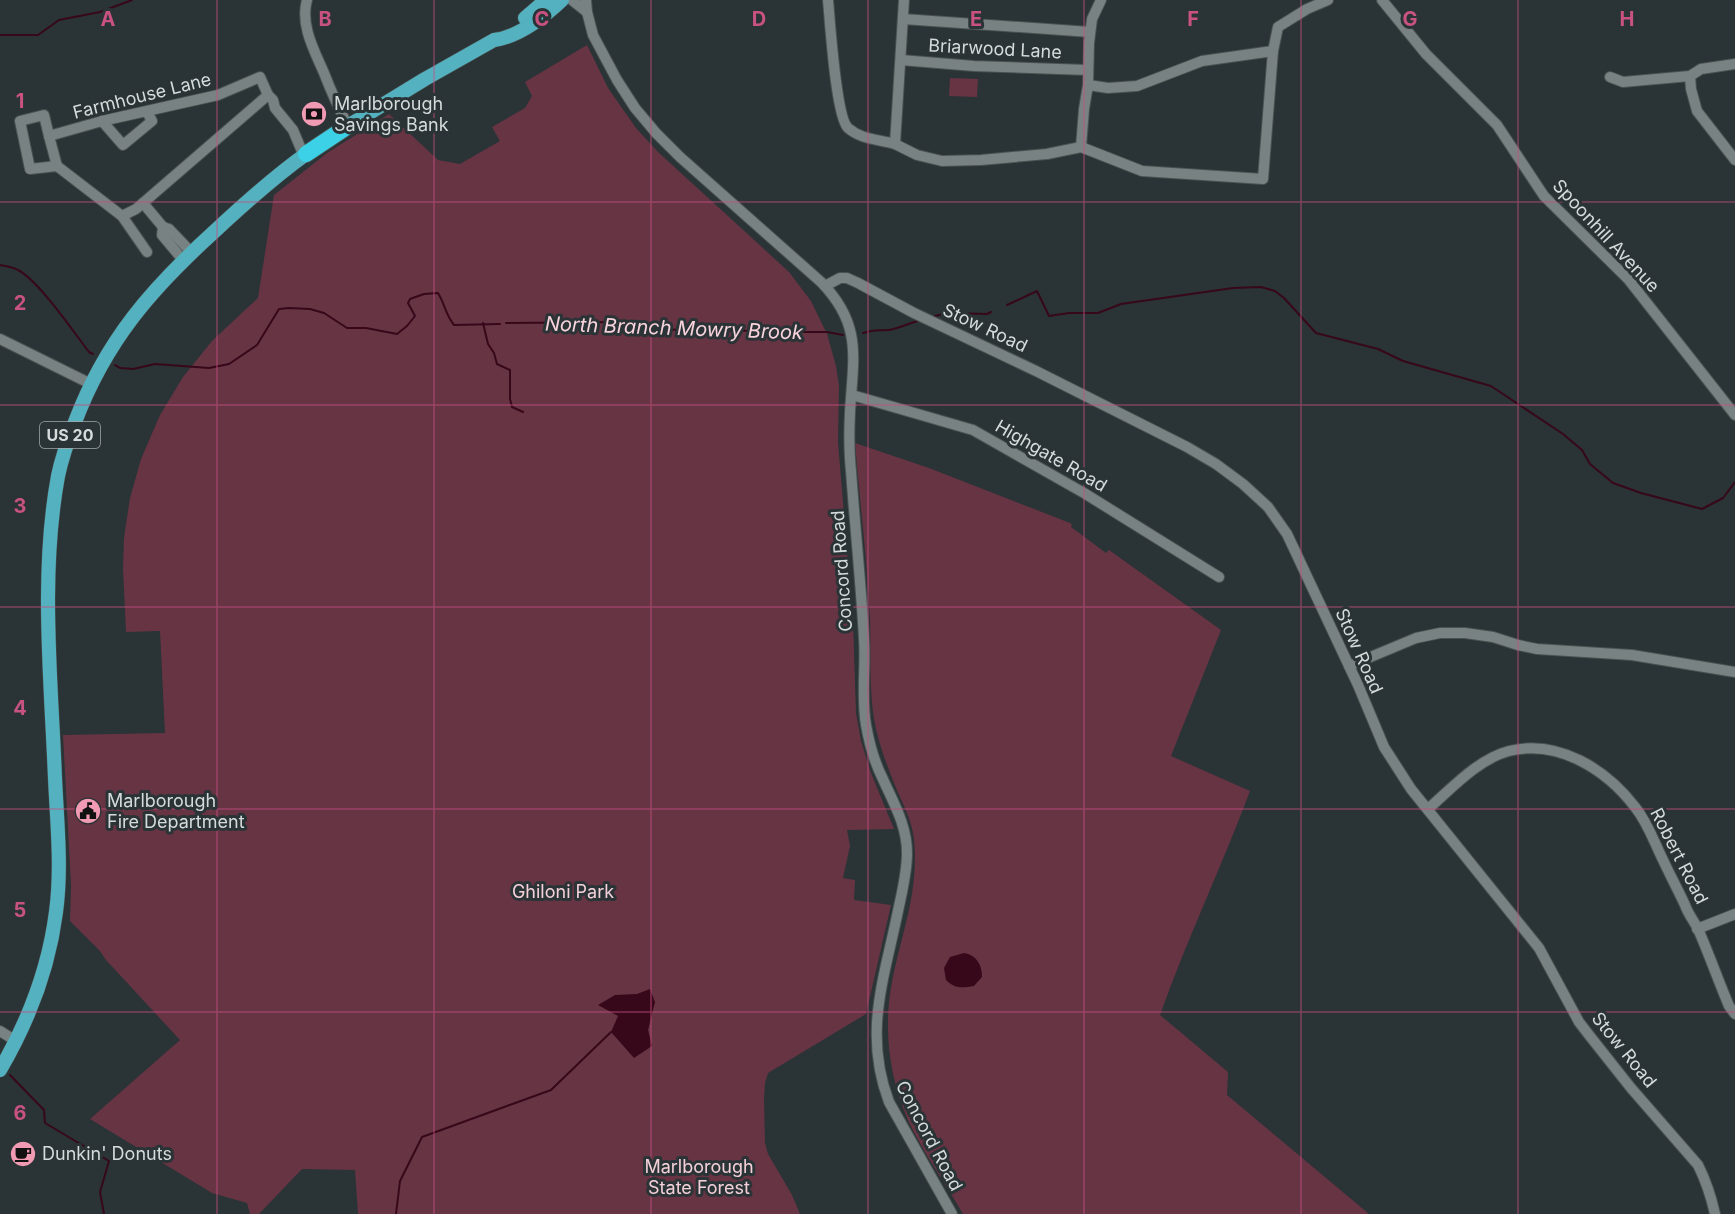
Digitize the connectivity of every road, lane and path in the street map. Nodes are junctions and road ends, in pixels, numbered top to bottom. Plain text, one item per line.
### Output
1 (307, 0) edge
2 (546, 0) edge
3 (562, 0) edge
4 (572, 0) edge
5 (586, 0) edge
6 (828, 0) edge
7 (904, 0) edge
8 (1101, 0) edge
9 (1328, 0) edge
10 (1382, 0) edge
11 (1305, 5) edge
12 (587, 12) junction
13 (903, 20) junction
14 (1090, 32) junction
15 (494, 40) junction
16 (1273, 51) junction
17 (901, 60) junction
18 (1735, 64) edge
19 (1088, 70) junction
20 (1690, 76) junction
21 (1610, 77) dead end
22 (1088, 85) junction
23 (268, 95) junction
24 (147, 112) junction
25 (102, 122) junction
26 (348, 126) junction
27 (49, 136) junction
28 (895, 144) junction
29 (1081, 147) junction
30 (306, 154) junction
31 (1735, 160) edge
32 (57, 166) junction
33 (144, 203) junction
34 (122, 216) junction
35 (147, 252) dead end
36 (187, 256) junction
37 (825, 286) junction
38 (0, 339) edge
39 (91, 384) junction
40 (852, 395) junction
41 (1735, 415) edge
42 (1219, 577) dead end
43 (1349, 666) junction
44 (1735, 672) edge
45 (1428, 809) junction
46 (1735, 914) edge
47 (1697, 929) junction
48 (1735, 1014) edge
49 (0, 1031) edge
50 (16, 1041) junction
51 (0, 1070) edge
52 (952, 1214) edge
53 (1715, 1214) edge

1 - 26 street
2 - 15 main road, US 20
3 - 15 main road, US 20
4 - 12 street
5 - 12 street, Concord Road
6 - 28 street
7 - 13 street, Briarwood Lane
8 - 14 street, Briarwood Lane
9 - 11 street
10 - 41 street, Spoonhill Avenue
11 - 16 street
12 - 37 street, Concord Road
13 - 14 street, Briarwood Lane
13 - 17 street, Briarwood Lane
14 - 19 street, Briarwood Lane
15 - 26 main road, US 20
16 - 22 street
16 - 29 street
17 - 19 street, Briarwood Lane
17 - 28 street, Briarwood Lane
18 - 20 street
19 - 22 street, Briarwood Lane
20 - 21 street
20 - 31 street
22 - 29 street, Briarwood Lane
23 - 24 street, Farmhouse Lane
23 - 30 street
23 - 33 street
24 - 25 street, Farmhouse Lane
24 - 25 street
25 - 27 street, Farmhouse Lane
26 - 30 highway, US 20
27 - 32 street
27 - 32 street
28 - 29 street
30 - 36 main road, US 20
32 - 34 street
33 - 34 street
33 - 36 street
34 - 35 street
36 - 39 main road, US 20
37 - 40 street, Concord Road
37 - 43 street, Stow Road
38 - 39 street
39 - 50 main road, US 20
40 - 42 street, Highgate Road
40 - 52 street, Concord Road
43 - 44 street
43 - 45 street, Stow Road
45 - 47 street, Robert Road
45 - 53 street, Stow Road
46 - 47 street
47 - 48 street, Robert Road
49 - 50 street
50 - 51 main road, US 20

